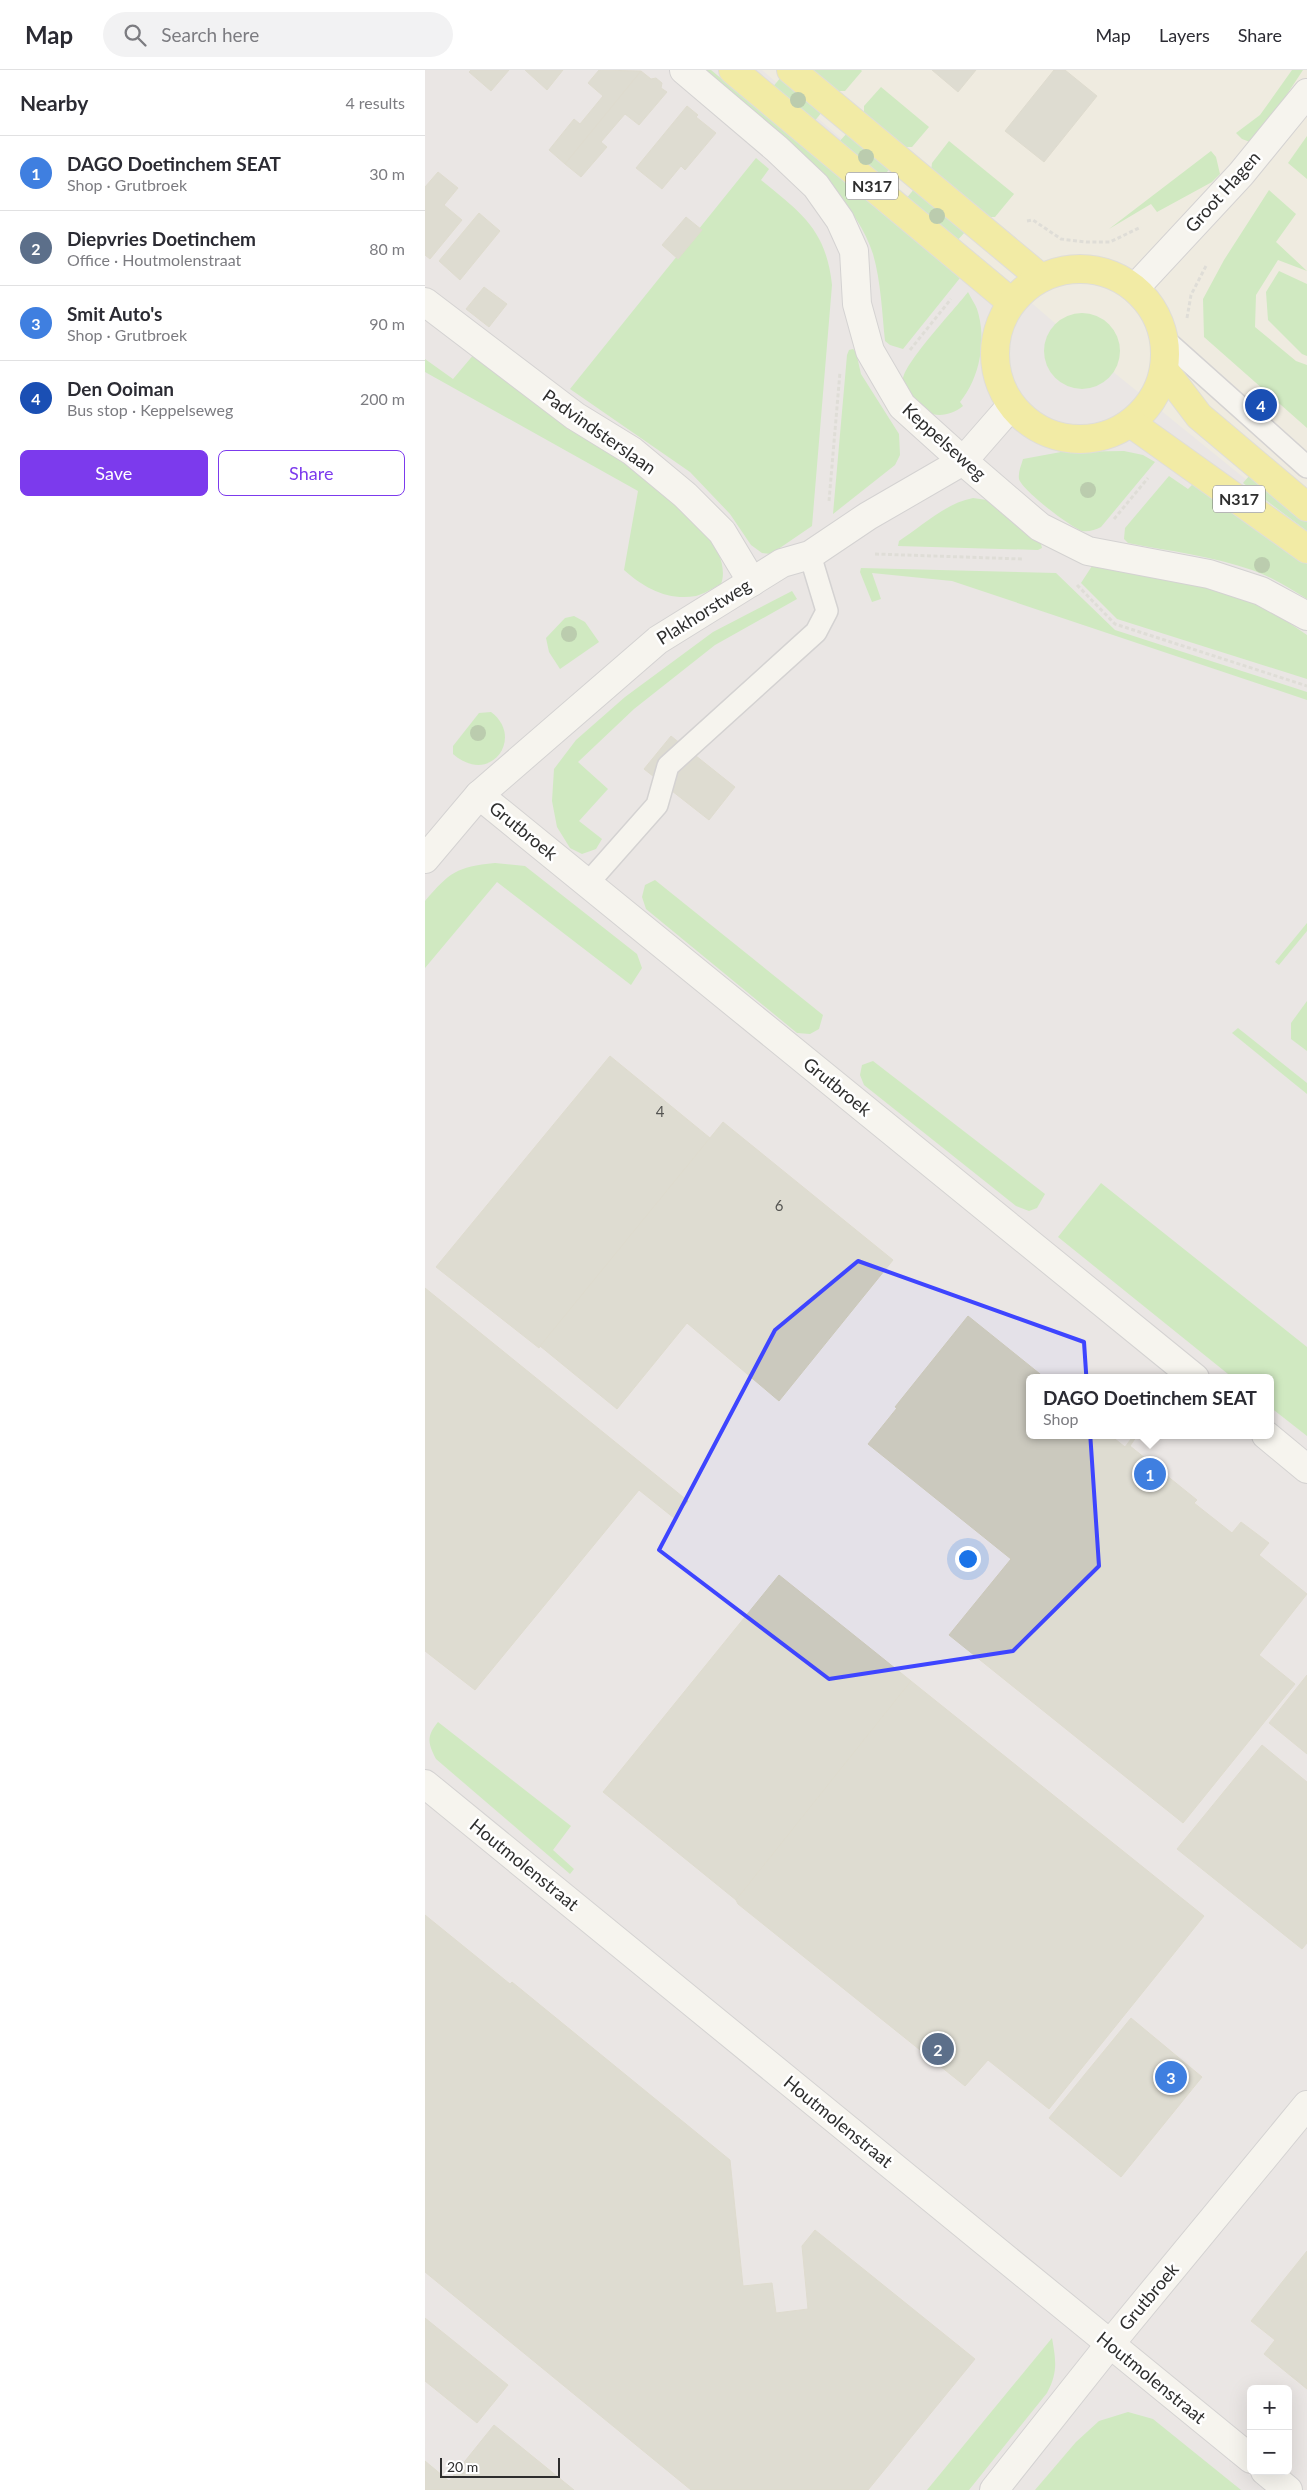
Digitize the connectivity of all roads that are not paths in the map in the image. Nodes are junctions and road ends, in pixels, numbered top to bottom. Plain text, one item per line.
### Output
1 (684, 70) edge
2 (733, 70) edge
3 (791, 70) edge
4 (1307, 93) edge
5 (1041, 278) junction
6 (1135, 288) junction
7 (425, 302) edge
8 (1011, 302) junction
9 (1176, 333) junction
10 (1165, 371) junction
11 (1011, 406) junction
12 (1131, 424) junction
13 (963, 461) junction
14 (1307, 467) edge
15 (1307, 507) edge
16 (1307, 549) edge
17 (810, 555) junction
18 (752, 582) junction
19 (1307, 616) edge
20 (479, 795) junction
21 (425, 859) edge
22 (587, 883) junction
23 (1190, 1374) edge
24 (1271, 1439) edge
25 (1307, 1468) edge
26 (425, 1784) edge
27 (1307, 2105) edge
28 (1110, 2344) junction
29 (1247, 2456) edge
30 (1270, 2475) edge
31 (993, 2490) edge
32 (1288, 2490) edge

1 - 13 street, Keppelseweg
2 - 8 main road, N317
3 - 5 main road, N317
4 - 6 street, Groot Hagen
5 - 6 main road
5 - 8 main road
6 - 9 main road
7 - 18 street, Padvindsterslaan
8 - 11 main road
9 - 10 main road
9 - 14 lane
10 - 12 main road
10 - 15 main road, N317
11 - 12 main road
11 - 13 street, Plakhorstweg
12 - 16 main road, N317
13 - 17 street, Plakhorstweg
13 - 19 street, Keppelseweg
17 - 18 street, Plakhorstweg
17 - 22 lane
18 - 20 street, Plakhorstweg
20 - 21 street, Plakhorstweg
20 - 22 street, Grutbroek
22 - 23 street, Grutbroek
24 - 25 street
26 - 28 street, Houtmolenstraat
27 - 28 street, Grutbroek
28 - 29 street, Houtmolenstraat
28 - 31 street, Grutbroek
30 - 32 street

